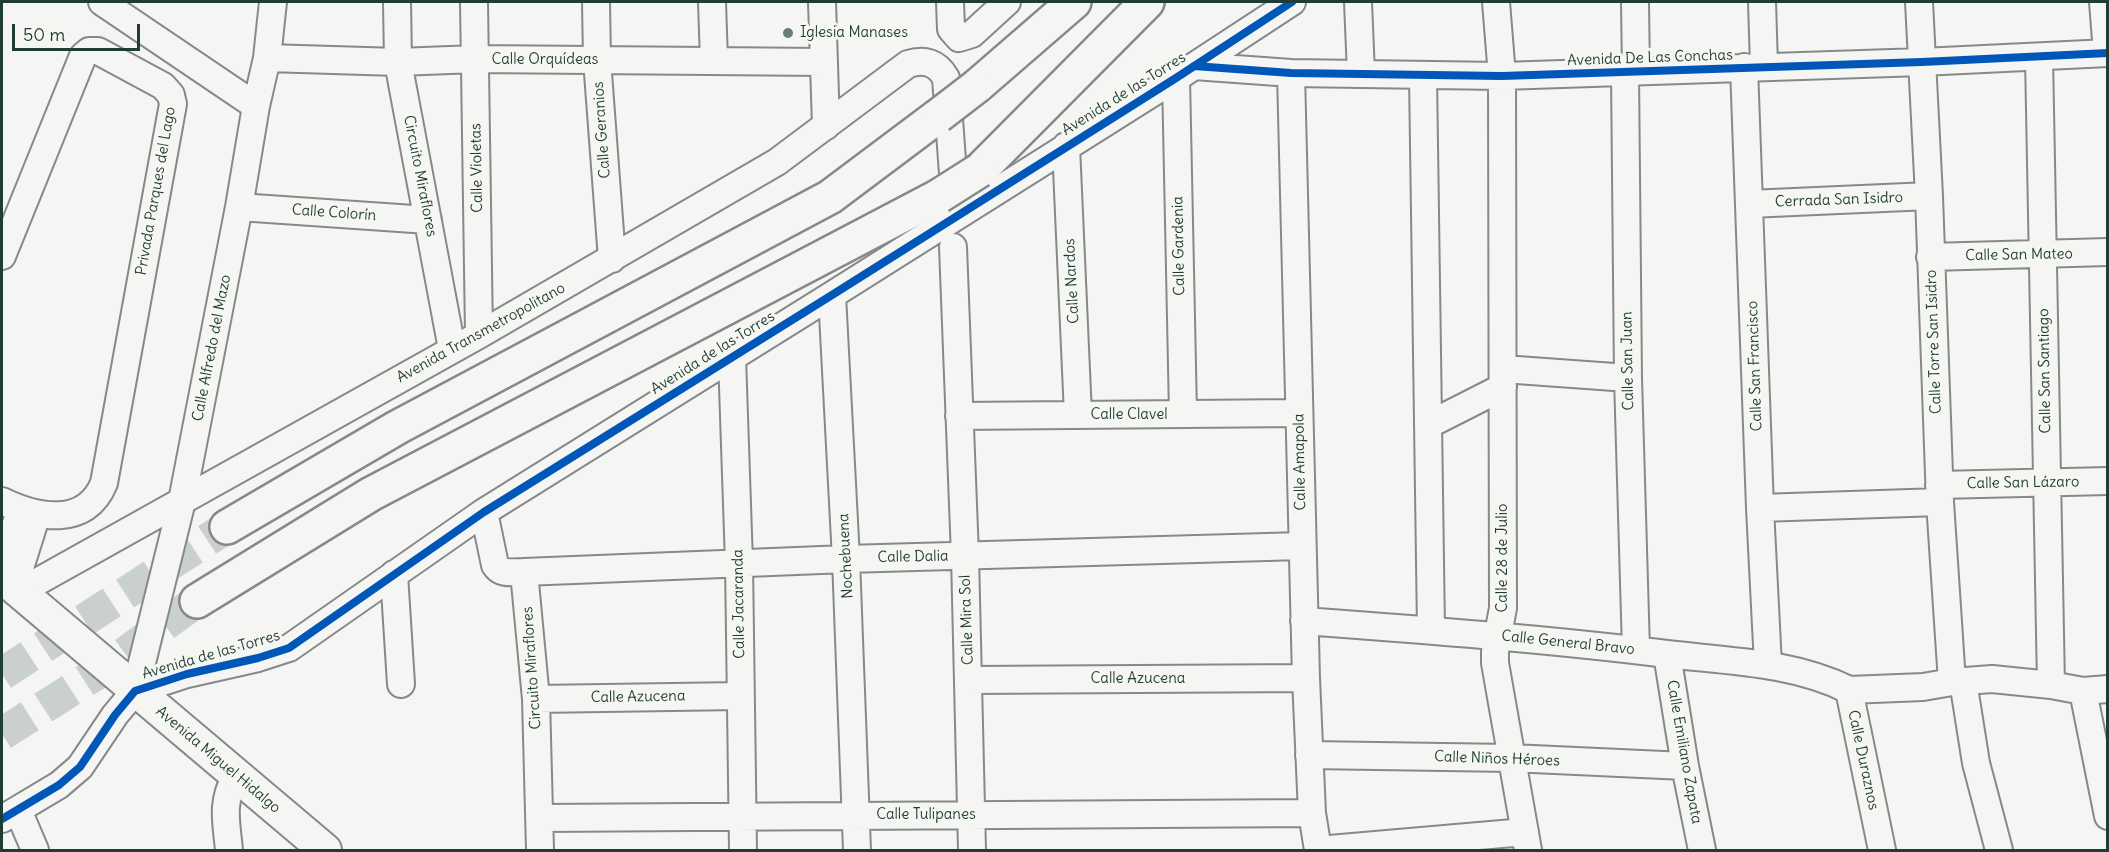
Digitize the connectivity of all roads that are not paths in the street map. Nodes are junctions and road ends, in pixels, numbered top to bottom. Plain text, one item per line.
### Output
1 (102, 2) edge
2 (273, 2) edge
3 (397, 2) edge
4 (474, 2) edge
5 (596, 2) edge
6 (712, 2) edge
7 (822, 2) edge
8 (950, 2) edge
9 (1007, 2) edge
10 (1074, 2) edge
11 (1147, 2) edge
12 (1292, 2) edge
13 (1358, 2) edge
14 (1496, 2) edge
15 (1635, 2) edge
16 (1762, 2) edge
17 (1918, 2) edge
18 (2103, 2) edge
19 (2107, 53) edge
20 (2039, 57) junction
21 (267, 58) junction
22 (476, 59) junction
23 (597, 60) junction
24 (714, 61) junction
25 (398, 62) junction
26 (824, 62) junction
27 (1922, 62) junction
28 (1754, 67) junction
29 (1185, 72) junction
30 (1291, 73) junction
31 (1630, 73) junction
32 (1361, 74) junction
33 (1423, 75) junction
34 (1502, 76) junction
35 (256, 106) junction
36 (826, 126) junction
37 (1066, 146) junction
38 (1929, 196) junction
39 (1749, 204) junction
40 (947, 206) junction
41 (239, 207) junction
42 (428, 220) junction
43 (953, 247) dead end
44 (2108, 252) edge
45 (2044, 254) junction
46 (2, 256) edge
47 (1930, 257) junction
48 (612, 259) junction
49 (832, 295) junction
50 (479, 335) junction
51 (452, 349) junction
52 (732, 357) junction
53 (1503, 378) junction
54 (1628, 378) junction
55 (1299, 413) junction
56 (1183, 414) junction
57 (1078, 415) junction
58 (959, 416) junction
59 (1428, 425) junction
60 (2108, 481) edge
61 (2046, 482) junction
62 (1939, 494) junction
63 (182, 501) junction
64 (20, 508) edge
65 (1760, 508) junction
66 (484, 512) junction
67 (227, 527) tunnel mouth
68 (1302, 546) junction
69 (965, 556) junction
70 (846, 559) junction
71 (739, 564) junction
72 (524, 573) junction
73 (394, 574) junction
74 (9, 579) edge
75 (197, 601) tunnel mouth
76 (1304, 621) junction
77 (1431, 630) junction
78 (1499, 635) junction
79 (1636, 650) junction
80 (1667, 654) junction
81 (1768, 665) junction
82 (1306, 678) junction
83 (969, 680) junction
84 (1958, 681) junction
85 (401, 684) dead end
86 (1839, 685) junction
87 (2051, 685) junction
88 (2095, 690) edge
89 (135, 691) junction
90 (740, 696) junction
91 (536, 699) junction
92 (1310, 755) junction
93 (1511, 758) junction
94 (1685, 766) junction
95 (236, 775) junction
96 (1312, 813) junction
97 (10, 814) edge
98 (972, 815) junction
99 (855, 816) junction
100 (2108, 816) edge
101 (742, 817) junction
102 (540, 818) junction
103 (1527, 841) edge
104 (35, 850) edge
105 (229, 850) edge
106 (325, 850) edge
107 (540, 850) edge
108 (743, 850) edge
109 (857, 850) edge
110 (972, 850) edge
111 (1318, 850) edge
112 (1702, 850) edge
113 (1882, 850) edge
114 (2000, 850) edge

1 - 35 street
2 - 21 street, Calle Alfredo del Mazo
3 - 25 street, Circuito Miraflores
4 - 22 street, Calle Violetas
5 - 23 street, Calle Geranios
6 - 24 street
7 - 26 street
8 - 9 street
10 - 67 highway, bridge
11 - 40 highway, bridge
12 - 29 street, Avenida de las Torres
13 - 32 street
14 - 34 street, Calle 28 de Julio
15 - 31 street, Calle San Juan
16 - 28 street, Calle San Francisco
17 - 27 street, Calle Torre San Isidro
18 - 19 street
19 - 20 street, Avenida De Las Conchas
20 - 27 street, Avenida De Las Conchas
20 - 45 street, Calle San Santiago
21 - 25 street, Calle Orquídeas
21 - 35 street, Calle Alfredo del Mazo
22 - 23 street, Calle Orquídeas
22 - 25 street, Calle Orquídeas
22 - 50 street, Calle Violetas
23 - 24 street, Calle Orquídeas
23 - 48 street, Calle Geranios
24 - 26 street, Calle Orquídeas
25 - 42 street, Circuito Miraflores
26 - 36 street
27 - 28 street, Avenida De Las Conchas
27 - 38 street, Calle Torre San Isidro
28 - 31 street, Avenida De Las Conchas
28 - 39 street, Calle San Francisco
29 - 30 street, Avenida De Las Conchas
29 - 37 street, Avenida de las Torres
29 - 56 street, Calle Gardenia
30 - 32 street, Avenida De Las Conchas
30 - 55 street, Calle Amapola
31 - 34 street, Avenida De Las Conchas
31 - 54 street, Calle San Juan
32 - 33 street, Avenida De Las Conchas
33 - 34 street, Avenida De Las Conchas
33 - 59 street
34 - 53 street, Calle 28 de Julio
35 - 41 street, Calle Alfredo del Mazo
36 - 40 street, Avenida Transmetropolitano
36 - 48 street, Avenida Transmetropolitano
37 - 40 street, Avenida de las Torres
37 - 57 street, Calle Nardos
38 - 39 street, Cerrada San Isidro
38 - 47 street, Calle Torre San Isidro
39 - 65 street, Calle San Francisco
40 - 49 street, Avenida de las Torres
40 - 75 highway
41 - 42 street, Calle Colorín
41 - 63 street, Calle Alfredo del Mazo
42 - 51 street, Circuito Miraflores
43 - 58 street, Calle Mira Sol
44 - 45 street, Calle San Mateo
45 - 47 street, Calle San Mateo
45 - 61 street, Calle San Santiago
46 - 64 street, Privada Parques del Lago
47 - 62 street, Calle Torre San Isidro
48 - 50 street, Avenida Transmetropolitano
49 - 52 street, Avenida de las Torres
49 - 70 street, Nochebuena
50 - 51 street, Avenida Transmetropolitano
51 - 63 street, Avenida Transmetropolitano
52 - 66 street, Avenida de las Torres
52 - 71 street, Calle Jacaranda
53 - 54 street
53 - 59 street
53 - 78 street, Calle 28 de Julio
54 - 79 street, Calle San Juan
55 - 56 street, Calle Clavel
55 - 68 street, Calle Amapola
56 - 57 street, Calle Clavel
57 - 58 street, Calle Clavel
58 - 69 street, Calle Mira Sol
59 - 77 street
60 - 61 street, Calle San Lázaro
61 - 62 street, Calle San Lázaro
61 - 87 street, Calle San Santiago
62 - 65 street, Calle San Lázaro
62 - 84 street, Calle Torre San Isidro
63 - 74 street, Avenida Transmetropolitano
63 - 89 street, Calle Alfredo del Mazo
64 - 74 street, Privada Parques del Lago
65 - 81 street, Calle San Francisco
66 - 72 street
66 - 73 street, Avenida de las Torres
68 - 69 street, Calle Dalia
68 - 76 street, Calle Amapola
69 - 70 street, Calle Dalia
69 - 83 street, Calle Mira Sol
70 - 71 street, Calle Dalia
70 - 99 street, Nochebuena
71 - 72 street, Calle Dalia
71 - 90 street, Calle Jacaranda
72 - 91 street, Circuito Miraflores
73 - 85 street
73 - 89 street, Avenida de las Torres
74 - 89 main road, Avenida Miguel Hidalgo
76 - 77 street, Calle General Bravo
76 - 82 street, Calle Amapola
77 - 78 street, Calle General Bravo
78 - 79 street, Calle General Bravo
78 - 93 street, Calle 28 de Julio
79 - 80 street, Calle General Bravo
80 - 81 street, Calle General Bravo
80 - 94 street, Calle Emiliano Zapata
81 - 86 street, Calle General Bravo
82 - 83 street, Calle Azucena
82 - 92 street, Calle Amapola
83 - 98 street, Calle Mira Sol
84 - 86 street, Calle General Bravo
84 - 87 street, Calle General Bravo
84 - 114 street, Calle Torre San Isidro
86 - 113 street, Calle Duraznos
87 - 88 street, Calle General Bravo
88 - 100 street
89 - 95 main road, Avenida Miguel Hidalgo
89 - 97 street
90 - 91 street, Calle Azucena
90 - 101 street, Calle Jacaranda
91 - 102 street, Circuito Miraflores
92 - 93 street, Calle Niños Héroes
92 - 96 street, Calle Amapola
93 - 94 street, Calle Niños Héroes
93 - 103 street, Calle 28 de Julio
94 - 112 street, Calle Emiliano Zapata
95 - 105 street
95 - 106 main road, Avenida Miguel Hidalgo
96 - 98 street, Calle Tulipanes
96 - 111 street, Calle Amapola
97 - 104 street
98 - 99 street, Calle Tulipanes
98 - 110 street, Calle Mira Sol
99 - 101 street, Calle Tulipanes
99 - 109 street, Nochebuena
101 - 102 street, Calle Tulipanes
101 - 108 street, Calle Jacaranda
102 - 107 street, Circuito Miraflores
103 - 111 street

